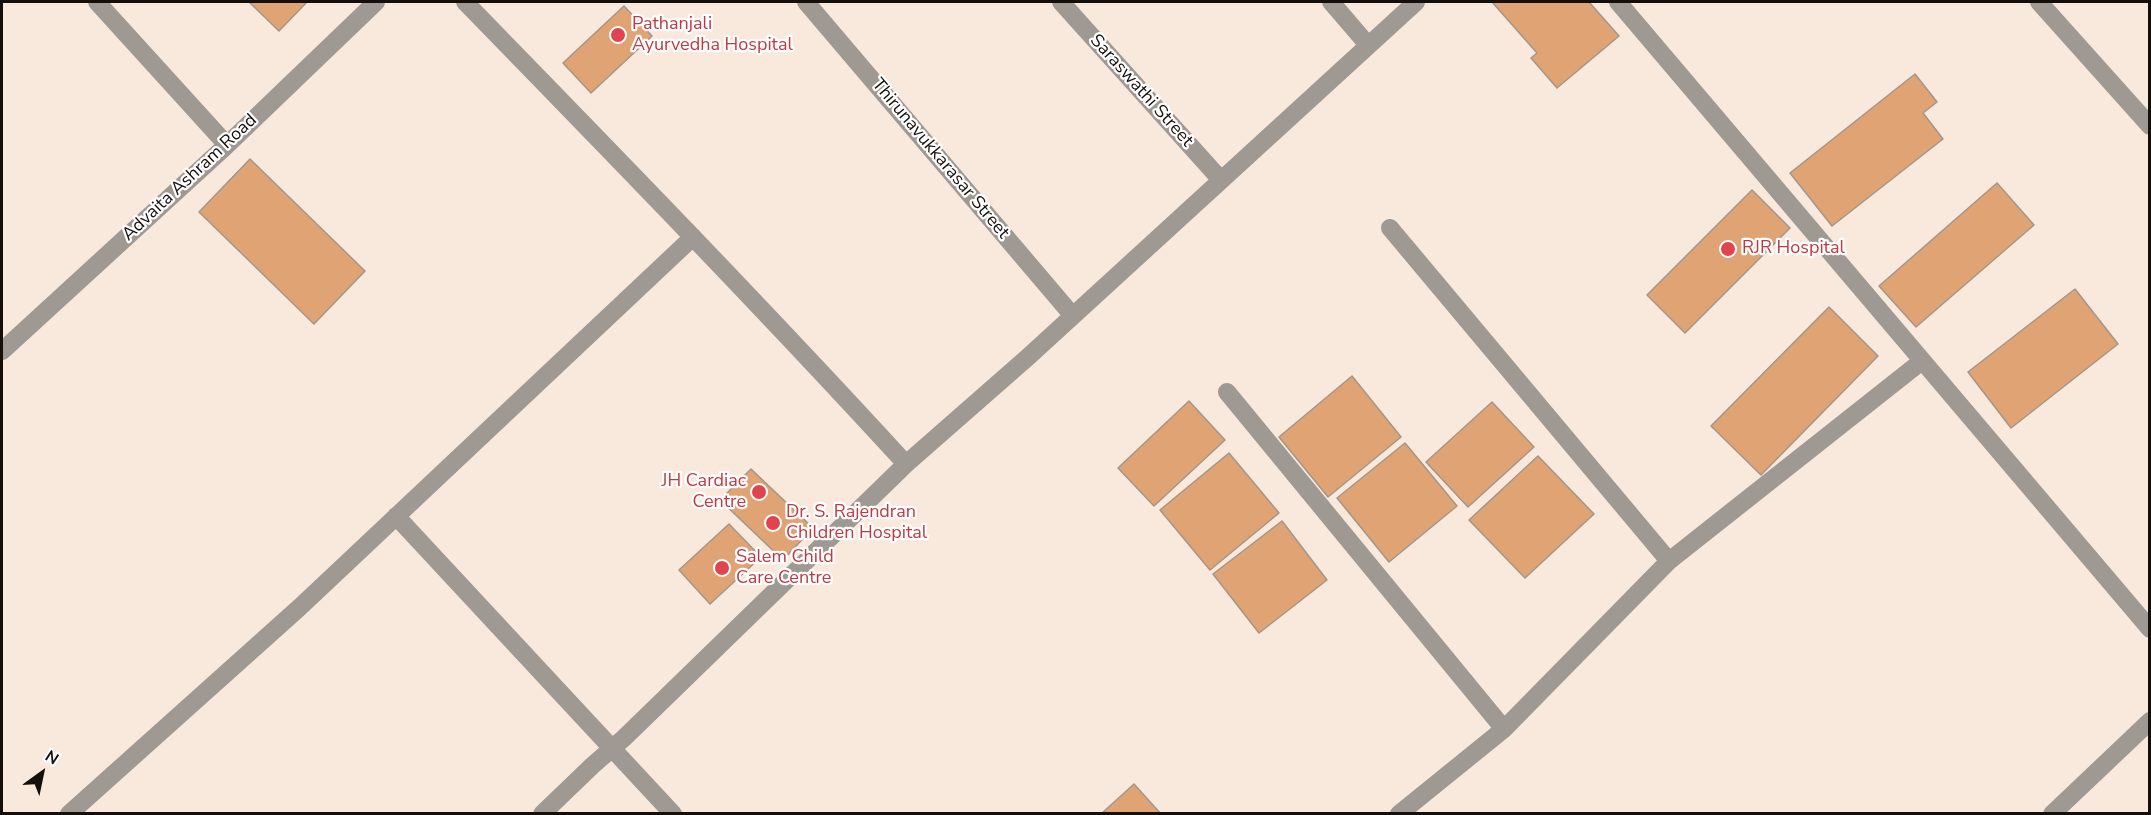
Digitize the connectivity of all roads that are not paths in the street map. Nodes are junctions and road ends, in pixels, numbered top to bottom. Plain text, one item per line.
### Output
1 (97, 2) edge
2 (376, 2) edge
3 (465, 2) edge
4 (806, 2) edge
5 (1061, 2) edge
6 (1331, 2) edge
7 (1416, 2) edge
8 (1618, 2) edge
9 (2039, 2) edge
10 (1368, 45) junction
11 (2150, 126) edge
12 (227, 145) junction
13 (1221, 180) junction
14 (1390, 228) dead end
15 (693, 237) junction
16 (1073, 316) junction
17 (2, 351) edge
18 (1922, 361) junction
19 (1227, 392) dead end
20 (906, 464) junction
21 (396, 516) junction
22 (1669, 561) junction
23 (2150, 629) edge
24 (2150, 721) edge
25 (1504, 729) junction
26 (611, 749) junction
27 (69, 813) edge
28 (542, 813) edge
29 (673, 813) edge
30 (1399, 813) edge
31 (2052, 813) edge

1 - 12 street
2 - 12 street, Advaita Ashram Road
3 - 15 street
4 - 16 street, Thirunavukkarasar Street
5 - 13 street, Saraswathi Street
6 - 10 street
7 - 10 street
8 - 18 street
9 - 11 street
10 - 13 street
12 - 17 street, Advaita Ashram Road
13 - 16 street
14 - 22 street
15 - 20 street
15 - 21 street
16 - 20 street
18 - 22 street
18 - 23 street
19 - 25 street
20 - 26 street
21 - 26 street
21 - 27 street
22 - 25 street
24 - 31 street
25 - 30 street
26 - 28 street
26 - 29 street

